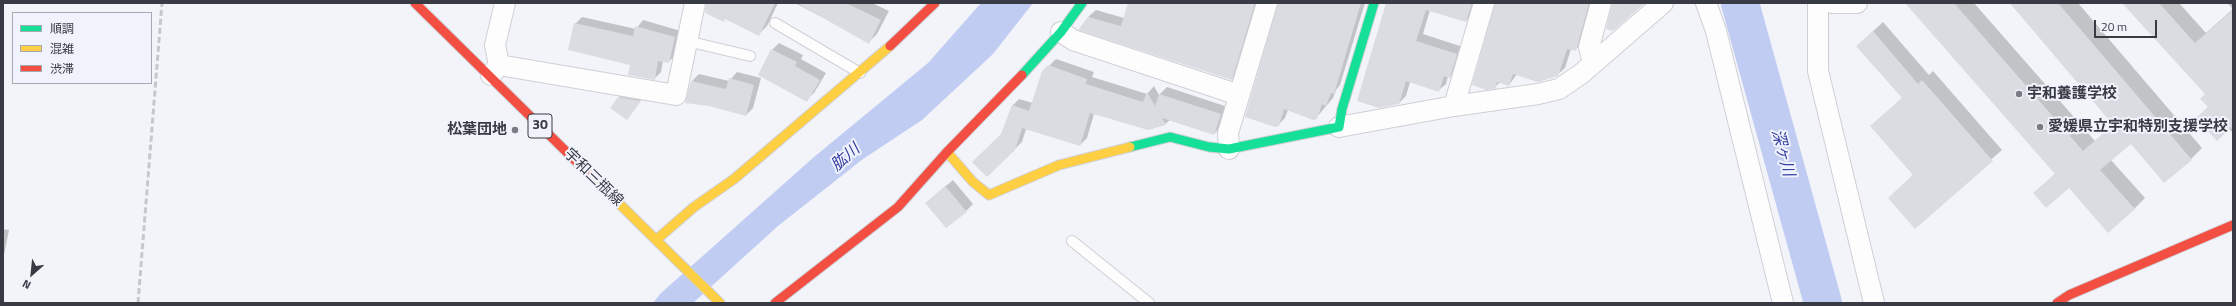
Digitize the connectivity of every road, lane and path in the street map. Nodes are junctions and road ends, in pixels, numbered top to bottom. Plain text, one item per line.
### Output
1 (415, 3) edge
2 (504, 3) edge
3 (695, 3) edge
4 (935, 3) edge
5 (1082, 3) edge
6 (1267, 3) edge
7 (1374, 3) edge
8 (1484, 3) edge
9 (1601, 3) edge
10 (1663, 3) edge
11 (1706, 3) edge
12 (1818, 3) edge
13 (1832, 3) edge
14 (1857, 3) edge
15 (775, 23) dead end
16 (1061, 32) junction
17 (687, 41) junction
18 (750, 56) dead end
19 (1593, 63) junction
20 (494, 71) junction
21 (860, 73) junction
22 (1239, 96) junction
23 (1454, 106) junction
24 (1339, 127) junction
25 (1229, 149) junction
26 (947, 152) junction
27 (2233, 225) edge
28 (656, 240) junction
29 (1072, 241) dead end
30 (720, 303) edge
31 (774, 303) edge
32 (1148, 303) edge
33 (1782, 303) edge
34 (1874, 303) edge
35 (2057, 303) edge

1 - 20 street, 宇和三瓶線 / 30
2 - 20 street
3 - 17 street
4 - 21 street
5 - 16 street
6 - 22 street
7 - 24 street
8 - 23 street
9 - 19 street
10 - 19 street
11 - 33 street
12 - 34 street
13 - 14 street
15 - 21 lane
16 - 22 street
16 - 26 street
17 - 18 lane
17 - 20 street
19 - 23 street
20 - 28 street, 宇和三瓶線 / 30
21 - 28 street
22 - 25 street
23 - 24 street
24 - 25 street
25 - 26 street
26 - 31 street
27 - 35 street
28 - 30 street, 宇和三瓶線 / 30
29 - 32 lane

